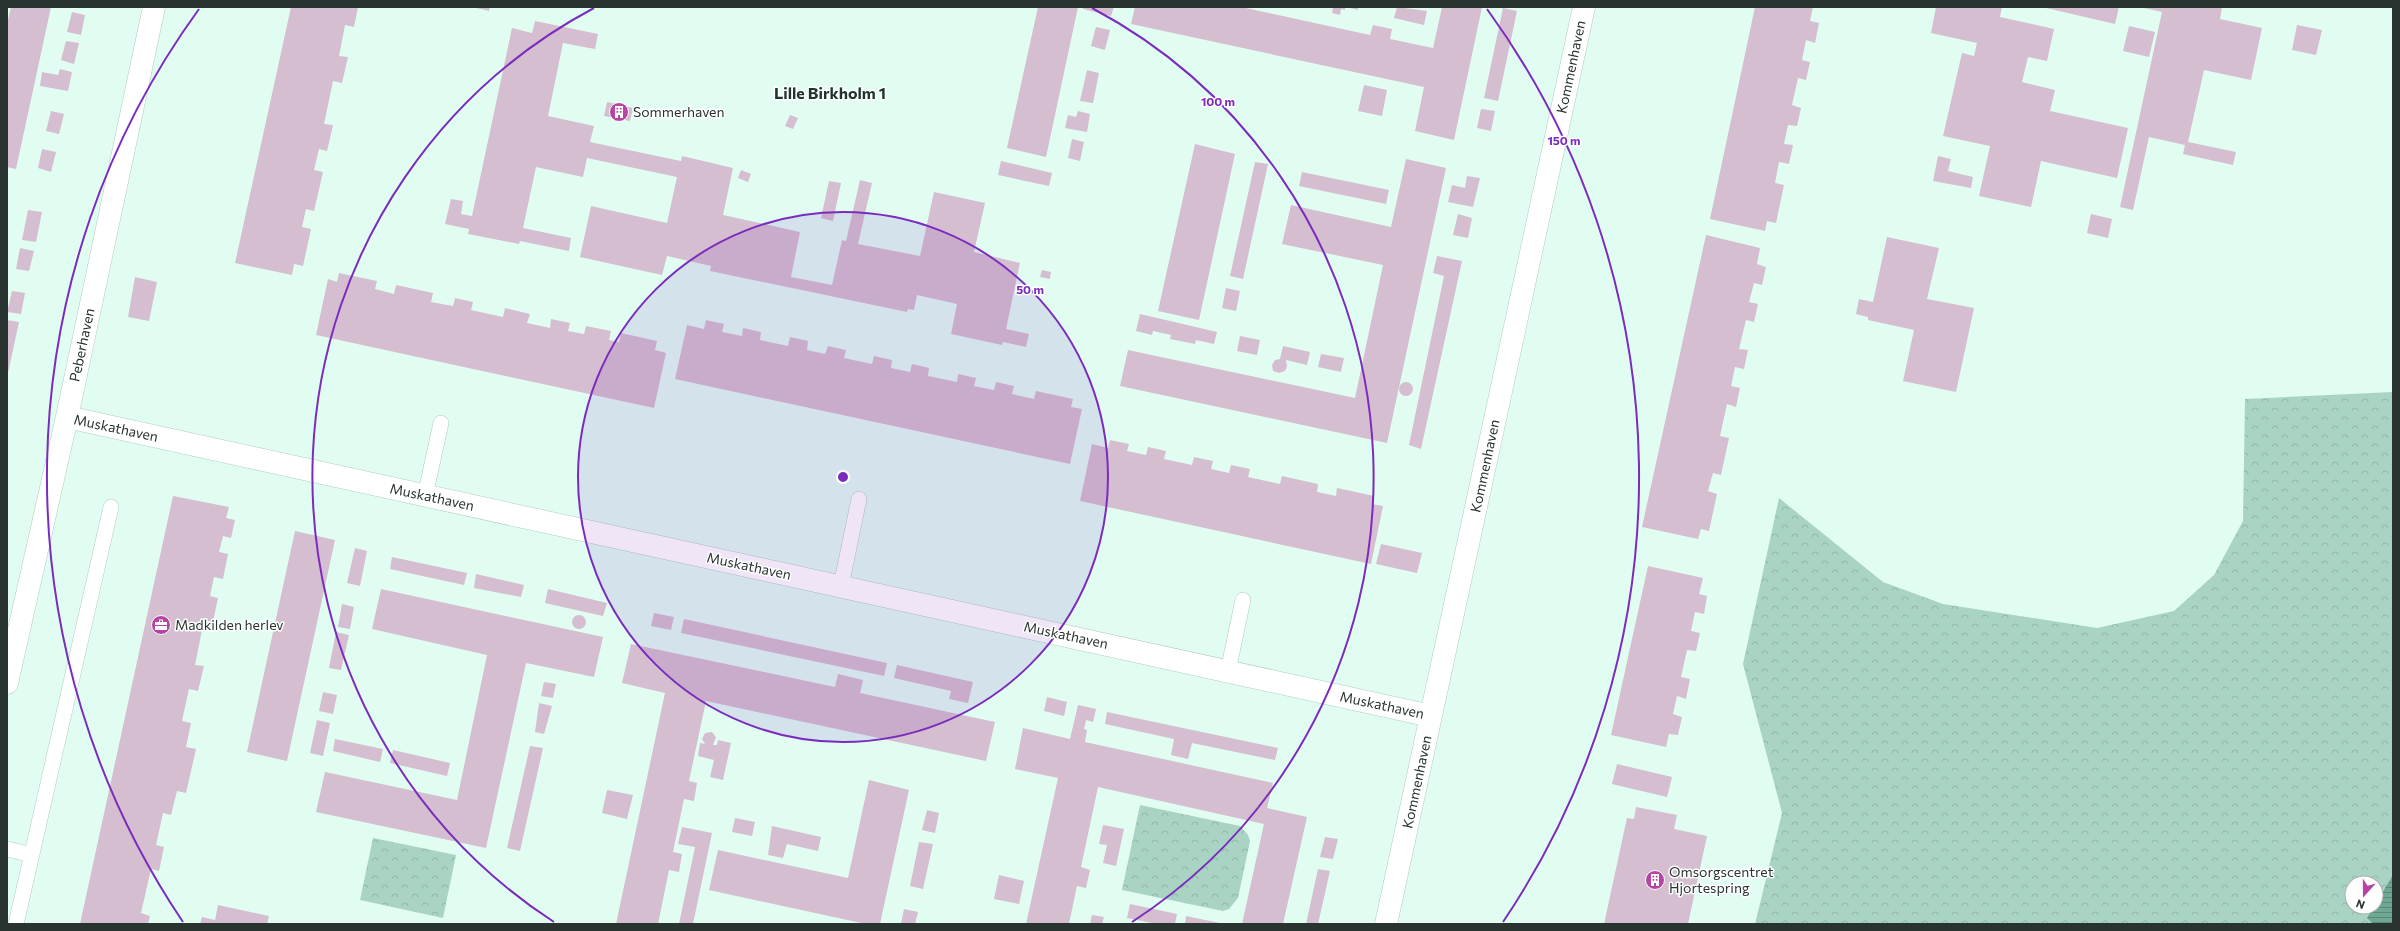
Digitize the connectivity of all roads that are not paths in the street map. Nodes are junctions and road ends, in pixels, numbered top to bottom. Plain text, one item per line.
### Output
1 (154, 7) edge
2 (1584, 7) edge
3 (67, 417) junction
4 (440, 423) dead end
5 (425, 496) junction
6 (859, 499) dead end
7 (111, 507) dead end
8 (841, 586) junction
9 (1243, 600) dead end
10 (1228, 671) junction
11 (7, 683) edge
12 (1431, 716) junction
13 (7, 849) edge
14 (32, 854) junction
15 (16, 924) edge
16 (1386, 924) edge

1 - 3 street, Peberhaven
2 - 12 street, Kommenhaven
3 - 5 street, Muskathaven
3 - 11 street, Peberhaven
4 - 5 lane
5 - 8 street, Muskathaven
6 - 8 lane
7 - 14 lane
8 - 10 street, Muskathaven
9 - 10 lane
10 - 12 street, Muskathaven
12 - 16 street, Kommenhaven
13 - 14 lane
14 - 15 lane

